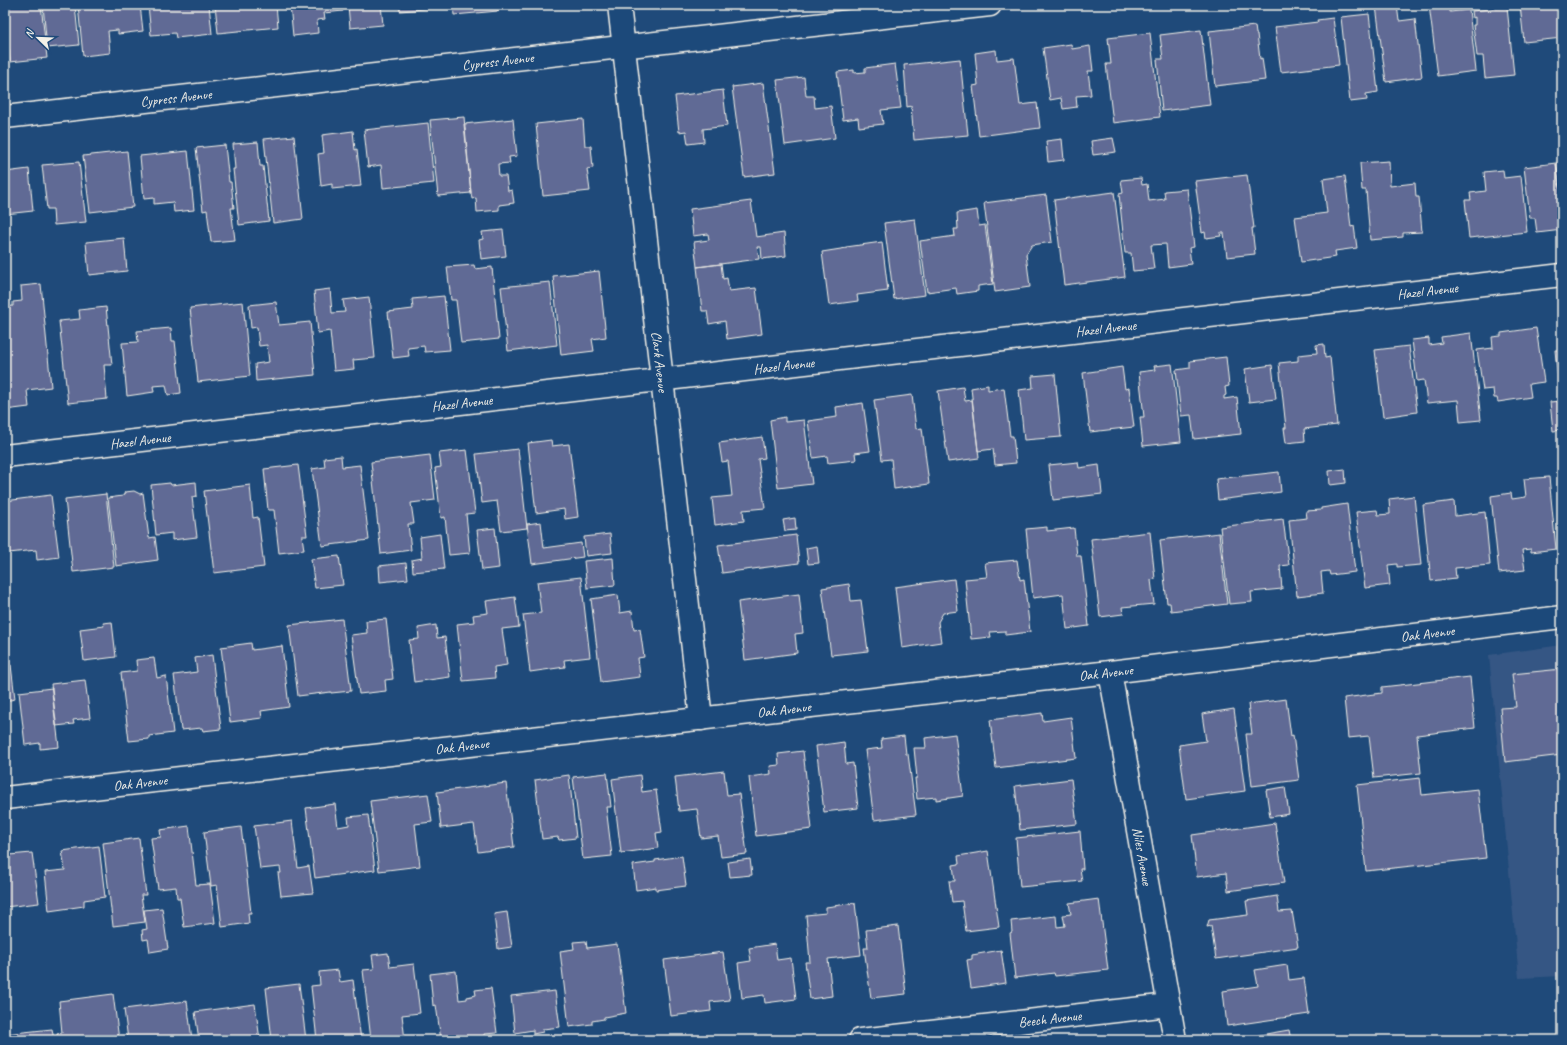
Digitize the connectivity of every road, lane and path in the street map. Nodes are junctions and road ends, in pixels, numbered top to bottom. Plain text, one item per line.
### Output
1 (619, 5) edge
2 (990, 5) edge
3 (624, 47) junction
4 (5, 117) edge
5 (1562, 275) edge
6 (662, 380) junction
7 (5, 456) edge
8 (1562, 617) edge
9 (1110, 672) junction
10 (701, 719) junction
11 (5, 798) edge
12 (1169, 1005) junction
13 (860, 1040) edge
14 (1175, 1040) edge

1 - 3 street, Clark Avenue
2 - 3 street, Cypress Avenue
3 - 4 street, Cypress Avenue
3 - 6 street, Clark Avenue
5 - 6 street, Hazel Avenue
6 - 7 street, Hazel Avenue
6 - 10 street, Clark Avenue
8 - 9 street, Oak Avenue
9 - 10 street, Oak Avenue
9 - 12 street, Niles Avenue
10 - 11 street, Oak Avenue
12 - 13 street, Beech Avenue
12 - 14 street, Niles Avenue

